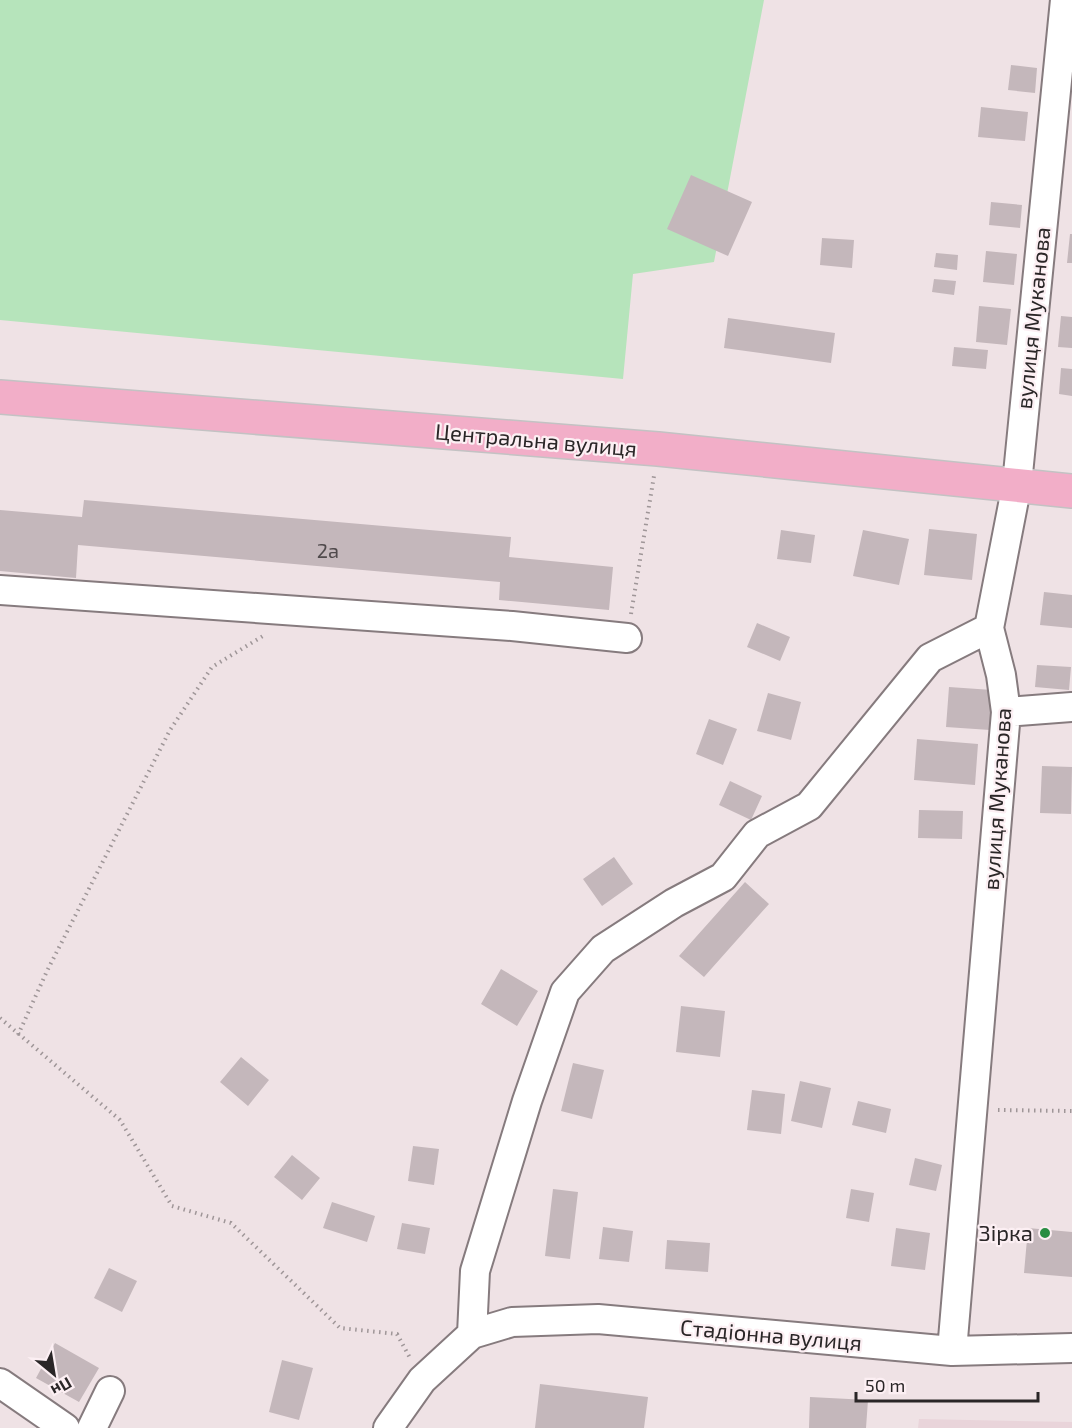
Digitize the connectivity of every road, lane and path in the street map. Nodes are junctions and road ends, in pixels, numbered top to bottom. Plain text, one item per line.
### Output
1 (1065, 0) edge
2 (0, 397) edge
3 (658, 449) junction
4 (1017, 484) junction
5 (1072, 491) edge
6 (0, 590) edge
7 (989, 628) junction
8 (266, 634) dead end
9 (627, 638) joint
10 (1072, 707) edge
11 (1006, 712) junction
12 (0, 1018) edge
13 (18, 1035) junction
14 (973, 1109) junction
15 (1072, 1112) edge
16 (472, 1334) junction
17 (1072, 1348) edge
18 (952, 1351) junction
19 (422, 1380) junction
20 (0, 1383) edge
21 (110, 1391) dead end
22 (65, 1428) edge
23 (93, 1428) edge
24 (388, 1428) edge

1 - 4 street, вулиця Муканова
2 - 3 main road, Центральна вулиця
3 - 4 main road, Центральна вулиця
3 - 9 path
4 - 5 main road, Центральна вулиця
4 - 7 street, вулиця Муканова
6 - 9 street
7 - 11 street, вулиця Муканова
7 - 16 street
8 - 13 path
10 - 11 street
11 - 14 street, вулиця Муканова
12 - 13 path
13 - 19 path
14 - 15 path
14 - 18 street, вулиця Муканова
16 - 18 street, Стадіонна вулиця
16 - 19 street
17 - 18 street, Стадіонна вулиця
19 - 24 street
20 - 22 street
21 - 23 street

